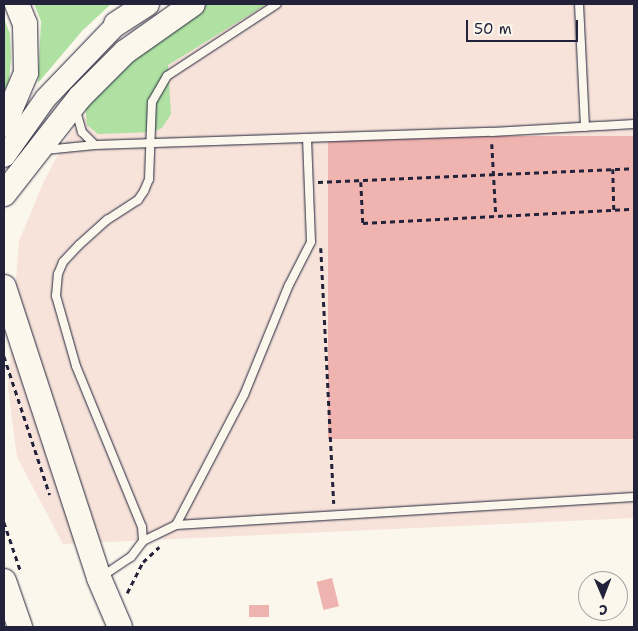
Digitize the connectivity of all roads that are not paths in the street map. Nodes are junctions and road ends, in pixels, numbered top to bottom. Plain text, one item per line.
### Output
1 (17, 4) edge
2 (129, 4) edge
3 (147, 4) edge
4 (193, 4) edge
5 (277, 4) edge
6 (579, 4) edge
7 (116, 24) junction
8 (76, 101) junction
9 (634, 124) edge
10 (4, 125) edge
11 (585, 127) junction
12 (307, 138) junction
13 (149, 143) junction
14 (95, 145) junction
15 (36, 151) junction
16 (4, 156) edge
17 (4, 194) edge
18 (4, 287) edge
19 (4, 311) edge
20 (12, 349) edge
21 (634, 497) edge
22 (176, 525) junction
23 (142, 541) junction
24 (99, 578) junction
25 (4, 581) edge
26 (20, 627) edge
27 (120, 627) edge

1 - 10 main road
2 - 7 main road
3 - 7 main road
4 - 8 main road
5 - 13 lane
6 - 11 lane
7 - 16 main road
8 - 14 lane
8 - 15 main road
9 - 11 lane
11 - 12 lane
12 - 13 lane
12 - 22 lane
13 - 14 lane
13 - 23 lane
14 - 15 lane
15 - 17 main road
18 - 20 main road
19 - 20 main road
20 - 24 main road
21 - 22 lane
22 - 23 lane
23 - 24 lane
24 - 27 main road
25 - 26 main road

